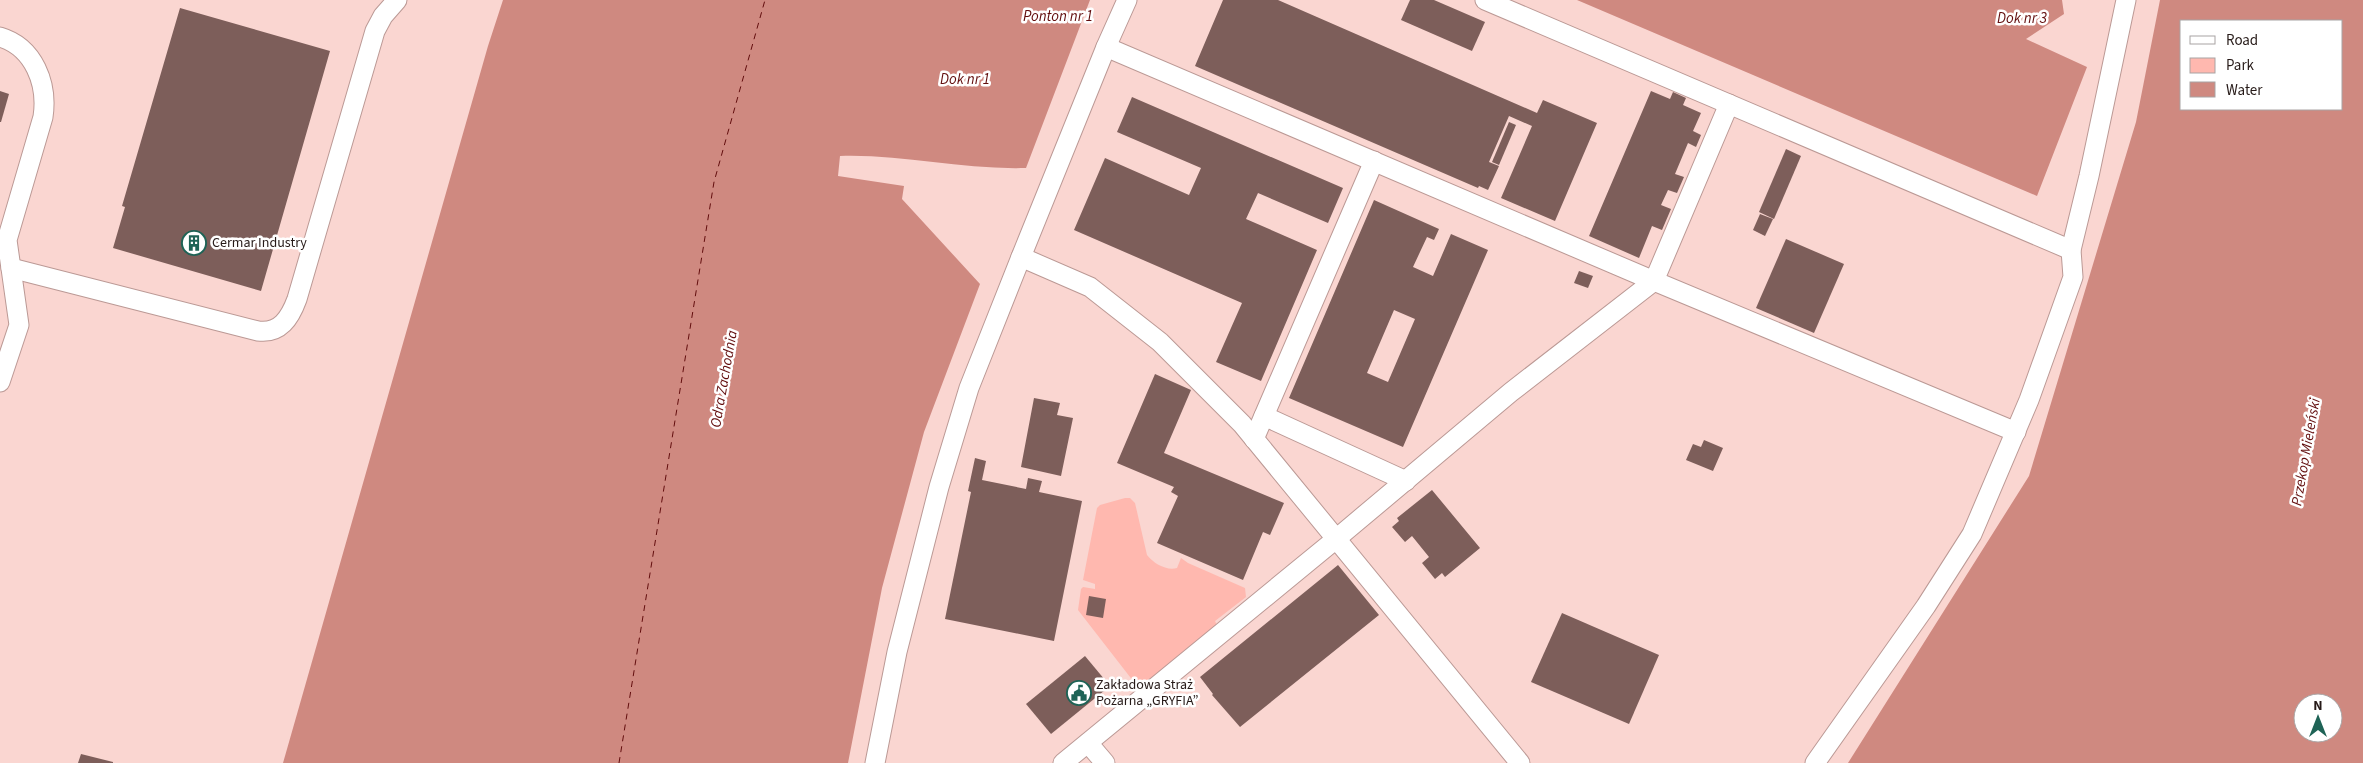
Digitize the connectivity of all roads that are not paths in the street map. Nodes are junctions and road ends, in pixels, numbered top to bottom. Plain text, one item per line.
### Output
1 (397, 0) edge
2 (1127, 0) edge
3 (1486, 0) edge
4 (2126, 0) edge
5 (0, 38) edge
6 (1106, 47) junction
7 (1729, 104) junction
8 (1374, 161) junction
9 (2071, 250) junction
10 (1021, 257) junction
11 (11, 268) junction
12 (1654, 282) junction
13 (0, 382) edge
14 (1264, 416) junction
15 (2016, 432) junction
16 (1254, 439) junction
17 (1406, 481) junction
18 (1336, 539) junction
19 (1088, 743) junction
20 (875, 763) edge
21 (1063, 763) edge
22 (1105, 763) edge
23 (1520, 763) edge
24 (1816, 763) edge

1 - 11 lane
2 - 6 lane
3 - 7 lane
4 - 9 lane
5 - 11 lane
6 - 8 lane
6 - 10 lane
7 - 9 lane
7 - 12 lane
8 - 12 lane
8 - 14 lane
9 - 15 lane
10 - 16 lane
10 - 20 lane
11 - 13 lane
12 - 15 lane
12 - 17 lane
14 - 16 lane
14 - 17 lane
15 - 24 lane
16 - 18 lane
17 - 18 lane
18 - 19 lane
18 - 23 lane
19 - 21 lane
19 - 22 lane

